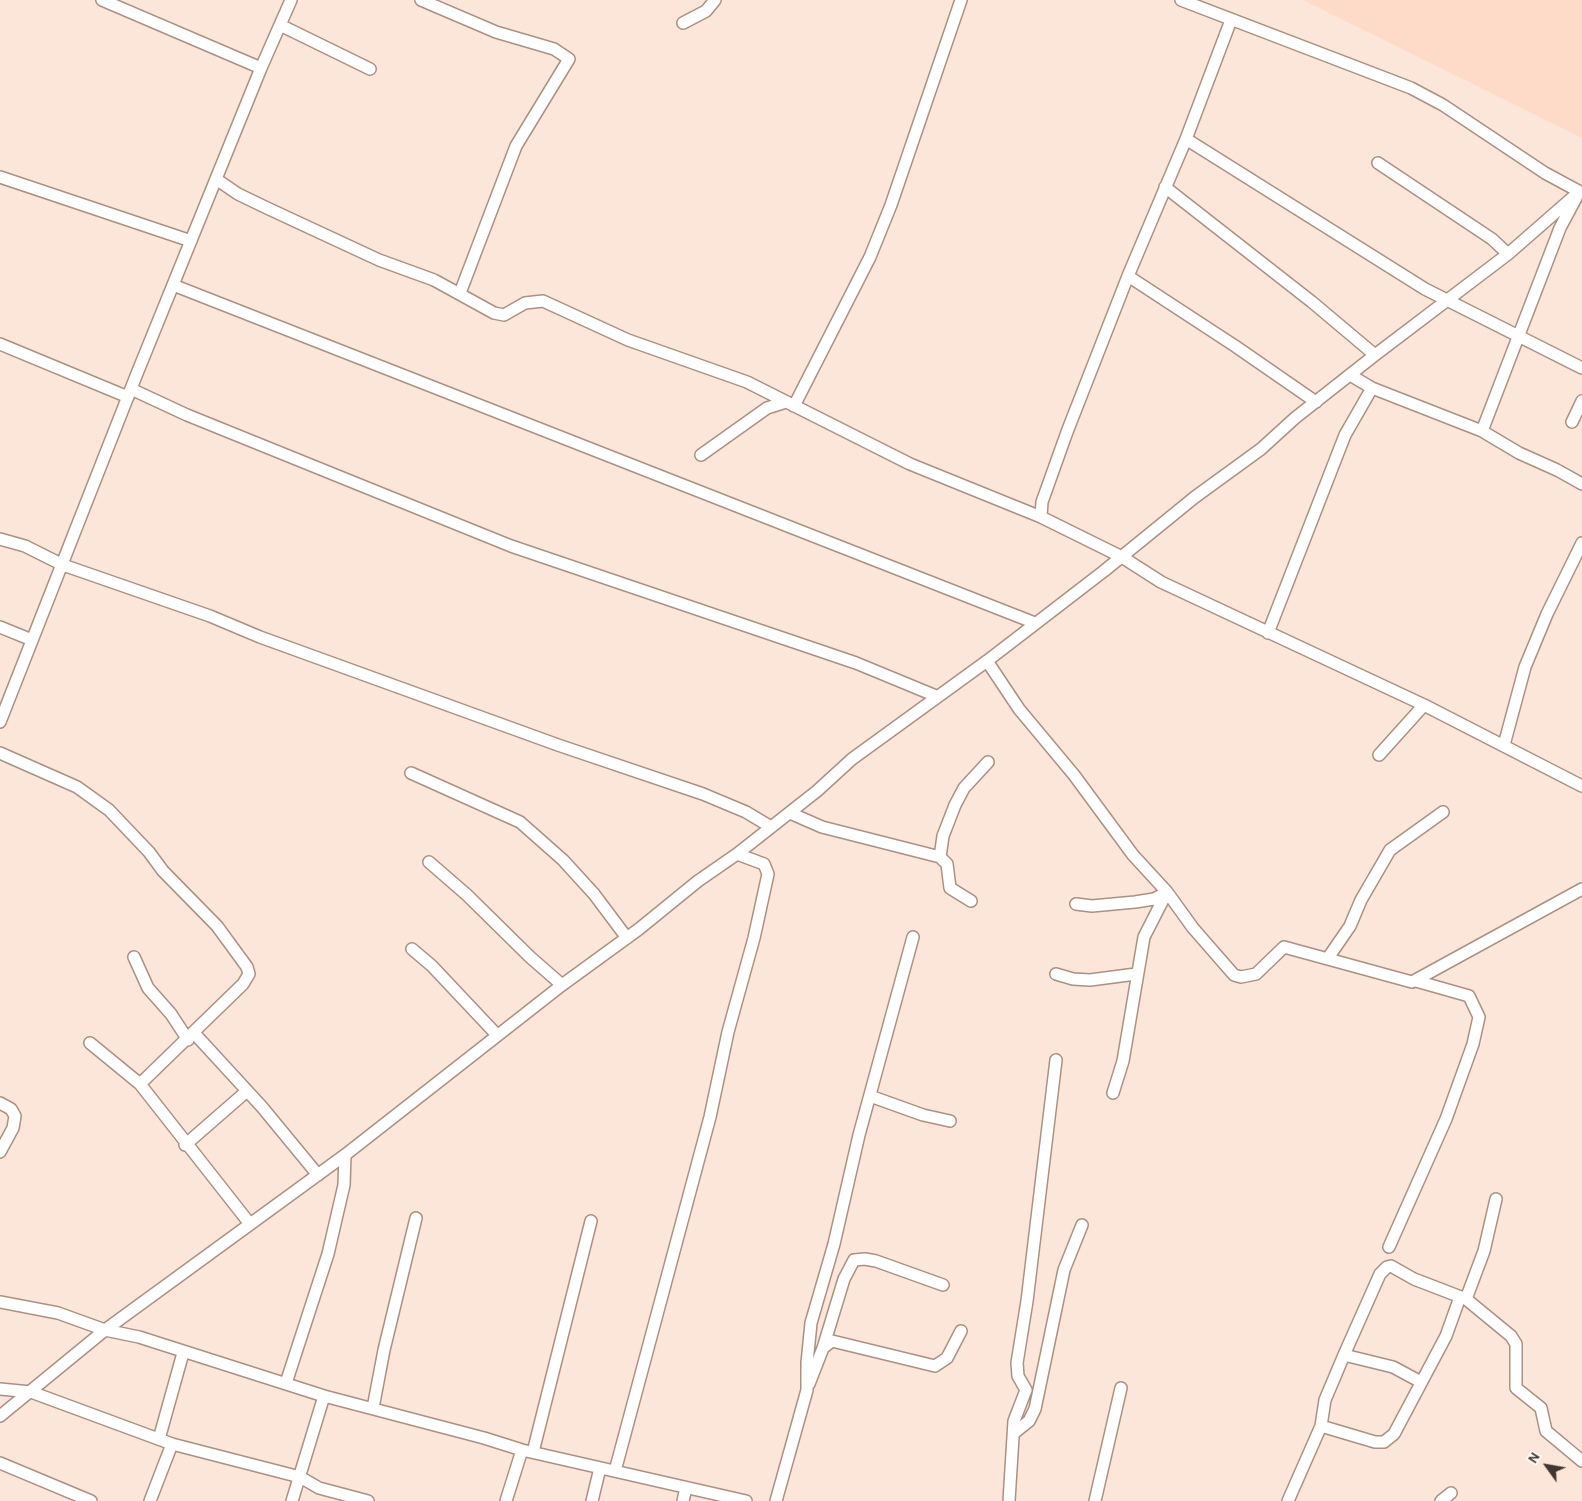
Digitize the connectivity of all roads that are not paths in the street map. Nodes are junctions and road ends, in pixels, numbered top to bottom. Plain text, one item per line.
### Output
1 (102, 0) edge
2 (291, 0) edge
3 (421, 0) edge
4 (715, 0) edge
5 (961, 0) edge
6 (1181, 0) edge
7 (1231, 20) junction
8 (683, 23) dead end
9 (280, 25) junction
10 (261, 68) junction
11 (370, 69) dead end
12 (1186, 139) junction
13 (1378, 163) dead end
14 (0, 176) edge
15 (216, 179) junction
16 (1165, 187) junction
17 (1581, 192) edge
18 (191, 242) junction
19 (1508, 254) junction
20 (1128, 276) junction
21 (173, 285) junction
22 (460, 293) junction
23 (1447, 300) junction
24 (1520, 336) junction
25 (0, 344) edge
26 (1375, 355) junction
27 (1582, 368) edge
28 (1350, 376) junction
29 (1372, 388) junction
30 (130, 393) junction
31 (1582, 401) edge
32 (1316, 402) junction
33 (790, 404) junction
34 (1572, 422) dead end
35 (1482, 431) junction
36 (701, 455) dead end
37 (1582, 484) edge
38 (1040, 517) junction
39 (0, 538) edge
40 (1582, 543) edge
41 (1122, 557) junction
42 (63, 565) junction
43 (1035, 623) junction
44 (0, 627) edge
45 (1268, 633) junction
46 (32, 640) junction
47 (987, 661) junction
48 (936, 696) junction
49 (1424, 706) junction
50 (0, 722) edge
51 (1504, 745) junction
52 (0, 753) edge
53 (1379, 755) dead end
54 (988, 762) dead end
55 (411, 773) dead end
56 (1582, 786) edge
57 (1443, 812) dead end
58 (790, 813) junction
59 (771, 828) junction
60 (737, 854) junction
61 (940, 857) junction
62 (429, 862) dead end
63 (1582, 888) edge
64 (1167, 892) junction
65 (972, 901) dead end
66 (1076, 904) dead end
67 (913, 937) dead end
68 (627, 938) junction
69 (412, 949) dead end
70 (134, 957) dead end
71 (1328, 958) junction
72 (1056, 974) dead end
73 (1136, 974) junction
74 (1416, 981) junction
75 (562, 985) junction
76 (497, 1035) junction
77 (191, 1036) junction
78 (90, 1043) dead end
79 (1056, 1060) dead end
80 (140, 1084) junction
81 (246, 1091) junction
82 (1113, 1093) dead end
83 (870, 1096) junction
84 (0, 1103) edge
85 (950, 1121) dead end
86 (185, 1144) junction
87 (0, 1152) edge
88 (345, 1155) junction
89 (318, 1175) junction
90 (1496, 1198) dead end
91 (416, 1218) dead end
92 (591, 1221) dead end
93 (250, 1224) junction
94 (1082, 1225) dead end
95 (1388, 1247) dead end
96 (943, 1285) dead end
97 (1463, 1298) junction
98 (0, 1302) edge
99 (105, 1330) junction
100 (961, 1331) dead end
101 (823, 1348) junction
102 (184, 1353) junction
103 (1344, 1356) junction
104 (1421, 1382) junction
105 (286, 1384) junction
106 (1121, 1388) dead end
107 (0, 1389) edge
108 (807, 1390) junction
109 (31, 1392) junction
110 (324, 1396) junction
111 (373, 1408) junction
112 (0, 1416) edge
113 (1321, 1426) junction
114 (1014, 1433) junction
115 (159, 1439) junction
116 (172, 1444) junction
117 (527, 1451) junction
118 (1582, 1461) edge
119 (0, 1463) edge
120 (600, 1468) junction
121 (615, 1471) junction
122 (300, 1477) junction
123 (686, 1488) junction
124 (1451, 1493) dead end
125 (92, 1501) edge
126 (150, 1501) edge
127 (292, 1501) edge
128 (368, 1501) edge
129 (506, 1501) edge
130 (592, 1501) edge
131 (683, 1501) edge
132 (746, 1501) edge
133 (776, 1501) edge
134 (1009, 1501) edge
135 (1095, 1501) edge
136 (1288, 1501) edge
137 (1441, 1501) edge

1 - 10 street
2 - 9 street
3 - 22 street
4 - 8 street
5 - 33 street
6 - 7 street
7 - 12 street
7 - 17 street
9 - 10 street
9 - 11 street
10 - 15 street
12 - 16 street
12 - 23 street
13 - 19 street
14 - 18 street
15 - 18 street
15 - 22 street
16 - 20 street
16 - 26 street
17 - 19 street
17 - 24 street
18 - 21 street
19 - 23 street
20 - 32 street
20 - 38 street
21 - 30 street
21 - 43 street
22 - 33 street
23 - 24 street
23 - 26 street
24 - 27 street
24 - 35 street
25 - 30 street
26 - 28 street
28 - 29 street
28 - 32 street
29 - 35 street
29 - 45 street
30 - 42 street
30 - 48 street
31 - 34 street
32 - 41 street
33 - 36 street
33 - 38 street
35 - 37 street
38 - 41 street
39 - 42 street
40 - 51 street
41 - 43 street
41 - 45 street
42 - 46 street
42 - 59 street
43 - 47 street
44 - 46 street
45 - 49 street
46 - 50 street
47 - 48 street
47 - 64 street
48 - 58 street
49 - 51 street
49 - 53 street
51 - 56 street
52 - 77 street
54 - 61 street
55 - 68 street
57 - 71 street
58 - 59 street
58 - 61 street
59 - 60 street
60 - 68 street
60 - 121 street
61 - 65 street
62 - 75 street
63 - 74 street
64 - 66 street
64 - 71 street
64 - 73 street
67 - 83 street
68 - 75 street
69 - 76 street
70 - 77 street
71 - 74 street
72 - 73 street
73 - 82 street
74 - 95 street
75 - 76 street
76 - 88 street
77 - 80 street
77 - 81 street
78 - 80 street
79 - 114 street
80 - 86 street
81 - 86 street
81 - 89 street
83 - 85 street
83 - 108 street
84 - 87 street
86 - 93 street
88 - 89 street
88 - 105 street
89 - 93 street
90 - 97 street
91 - 111 street
92 - 117 street
93 - 99 street
94 - 114 street
96 - 101 street
97 - 103 street
97 - 104 street
97 - 118 street
98 - 99 street
99 - 102 street
99 - 109 street
100 - 101 street
101 - 108 street
102 - 105 street
102 - 115 street
103 - 104 street
103 - 113 street
104 - 113 street
105 - 110 street
106 - 135 street
107 - 109 street
108 - 133 street
109 - 112 street
109 - 115 street
110 - 111 street
110 - 122 street
111 - 117 street
113 - 136 street
114 - 134 street
115 - 116 street
116 - 122 street
116 - 126 street
117 - 120 street
117 - 129 street
119 - 125 street
120 - 121 street
120 - 130 street
121 - 123 street
122 - 127 street
122 - 128 street
123 - 131 street
123 - 132 street
124 - 137 street

